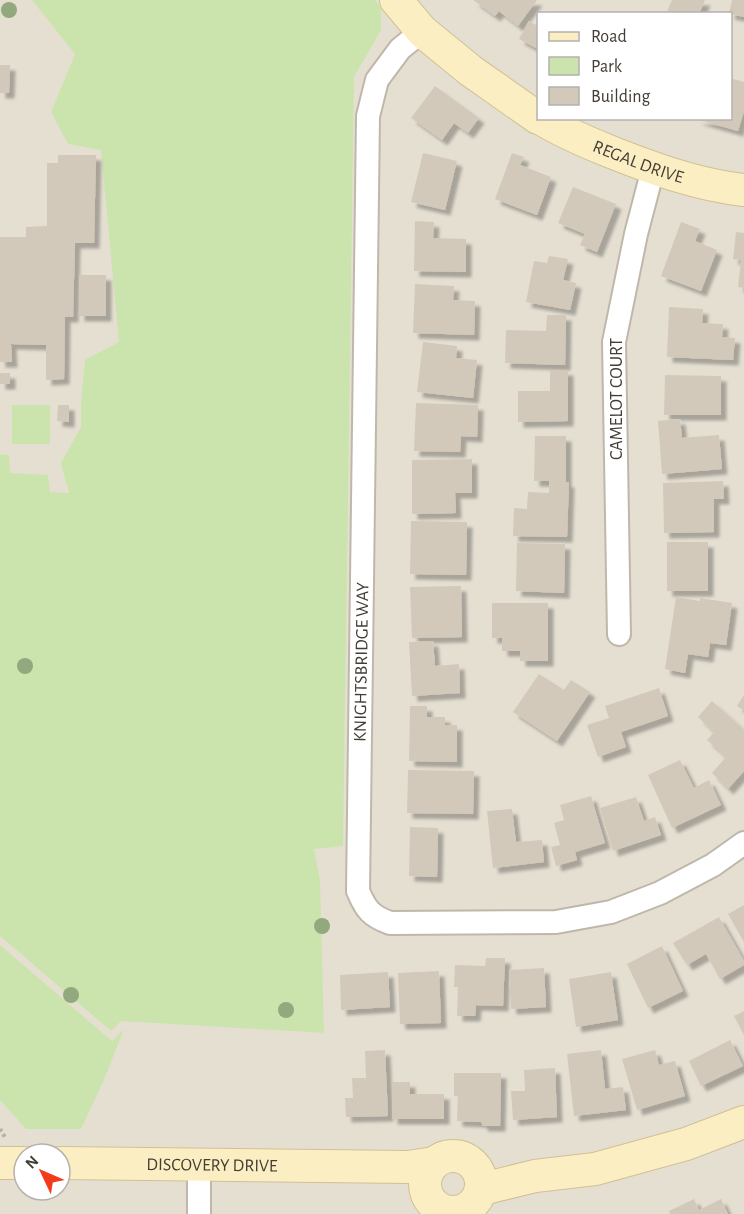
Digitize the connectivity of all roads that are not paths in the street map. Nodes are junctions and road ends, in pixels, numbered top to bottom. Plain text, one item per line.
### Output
1 (396, 0) edge
2 (422, 31) junction
3 (537, 117) edge
4 (542, 120) edge
5 (653, 169) junction
6 (744, 190) edge
7 (619, 634) dead end
8 (744, 843) edge
9 (744, 1122) edge
10 (72, 1163) edge
11 (199, 1163) junction
12 (434, 1163) junction
13 (362, 1166) junction
14 (478, 1177) junction
15 (443, 1208) edge
16 (199, 1214) edge

1 - 2 street, REGAL DRIVE
2 - 3 street, REGAL DRIVE
2 - 8 street, KNIGHTSBRIDGE WAY
4 - 5 street, REGAL DRIVE
5 - 6 street, REGAL DRIVE
5 - 7 street, CAMELOT COURT
9 - 14 street, DISCOVERY DRIVE
10 - 11 street, DISCOVERY DRIVE
11 - 13 street, DISCOVERY DRIVE
11 - 16 street
12 - 13 street, DISCOVERY DRIVE
12 - 14 street, DISCOVERY DRIVE
12 - 15 street
13 - 15 street, DISCOVERY DRIVE
14 - 15 street

